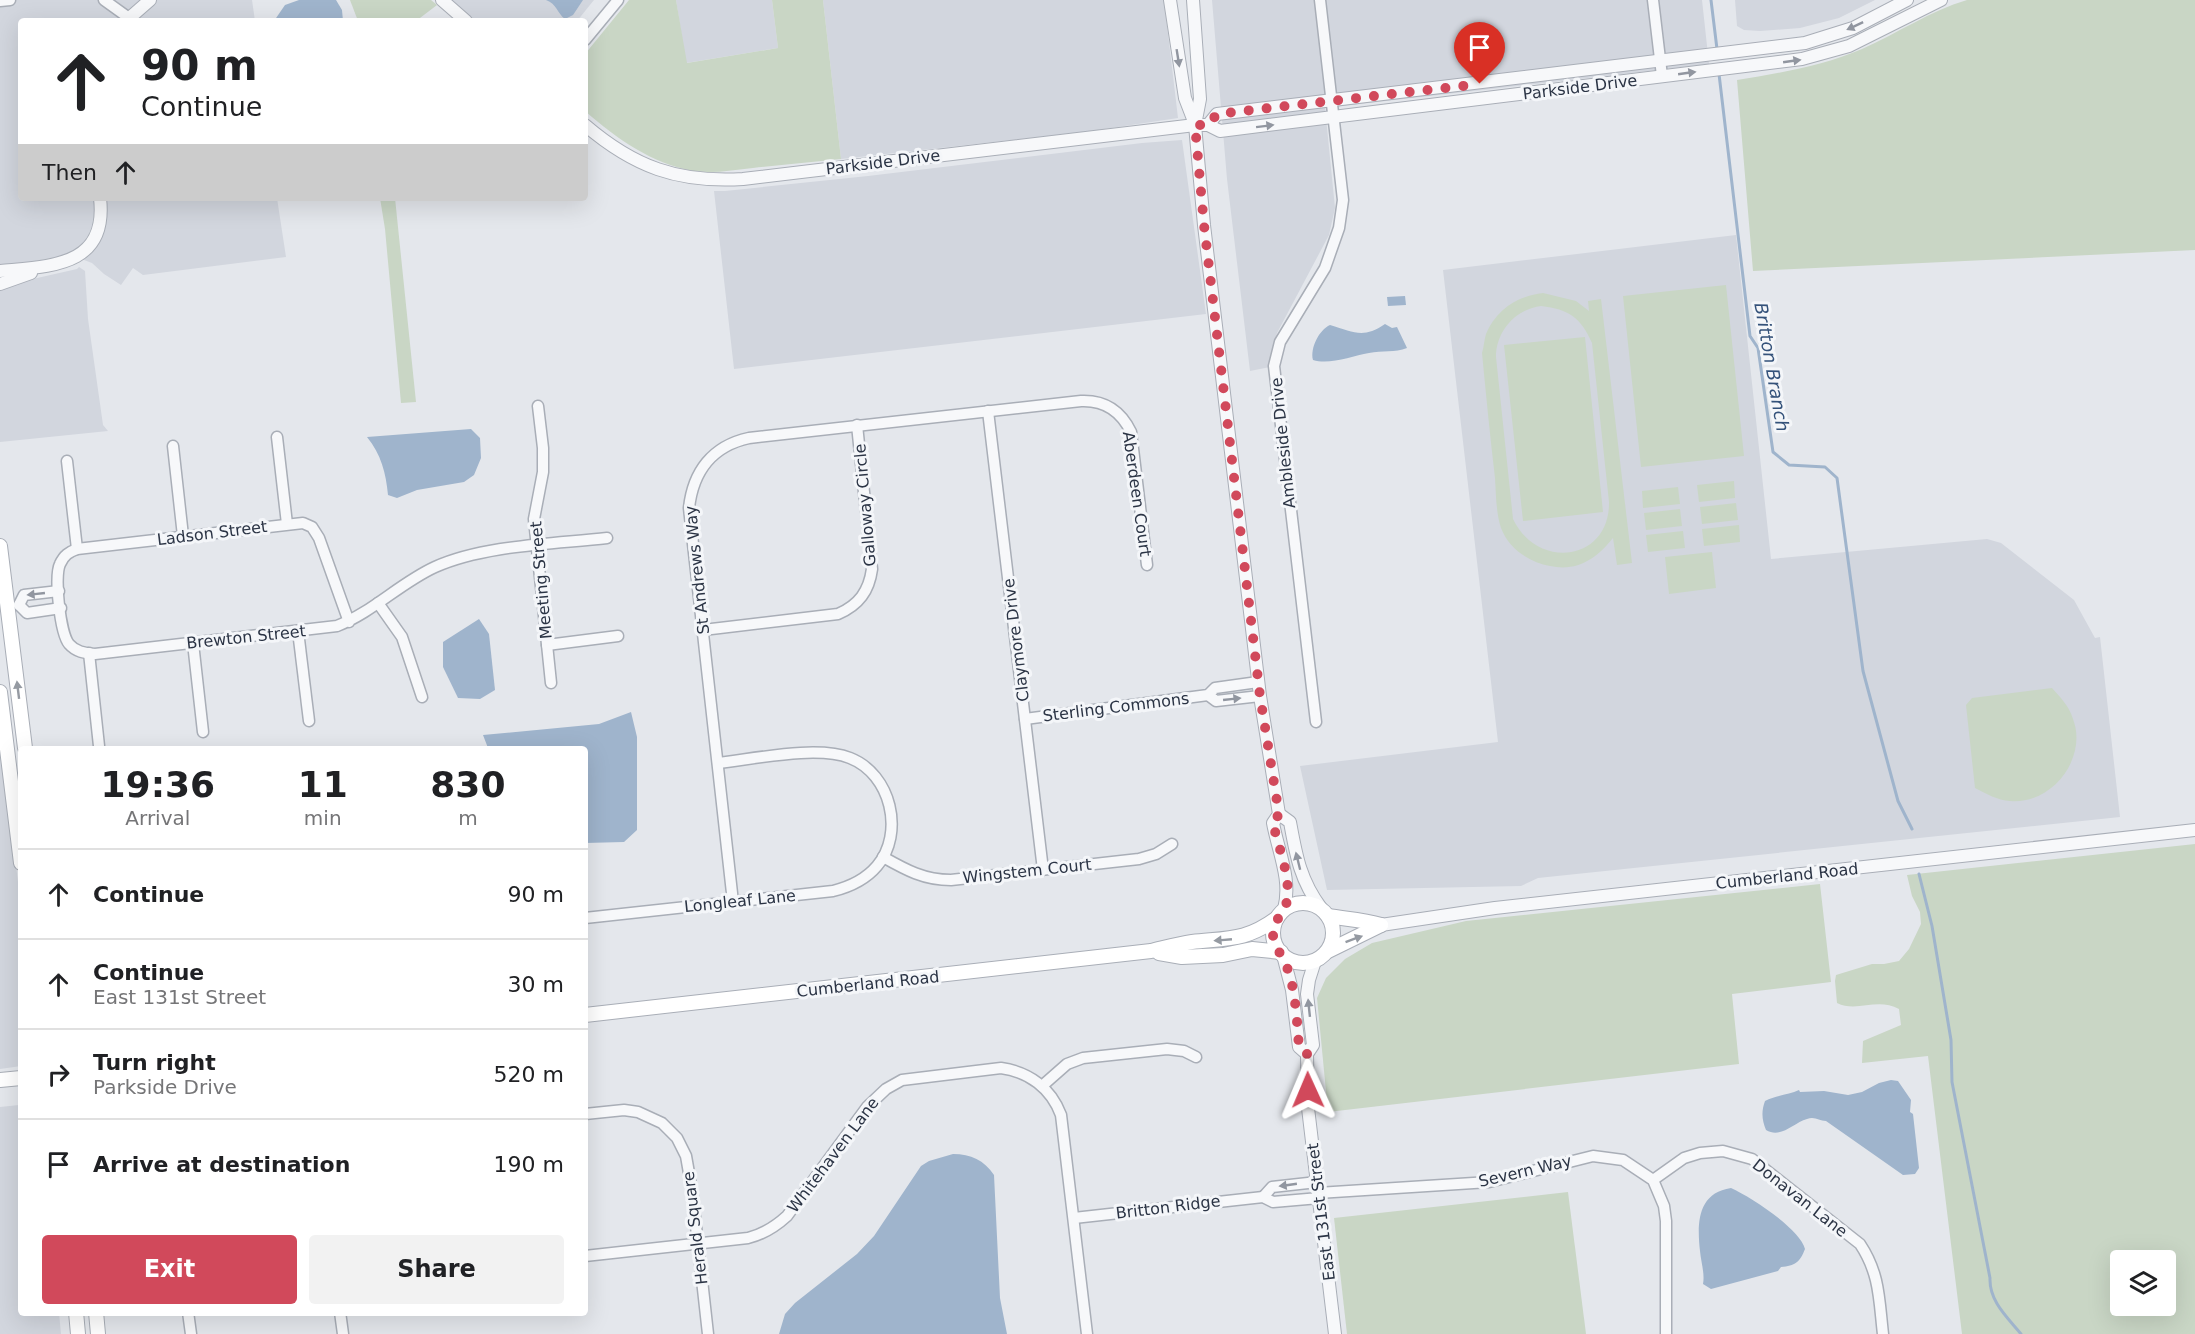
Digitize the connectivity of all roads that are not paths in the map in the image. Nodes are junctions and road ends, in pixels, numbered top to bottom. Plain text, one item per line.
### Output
1 (10, 0) edge
2 (104, 0) edge
3 (150, 0) edge
4 (442, 0) edge
5 (618, 0) edge
6 (1170, 0) edge
7 (1193, 0) edge
8 (1320, 0) edge
9 (1653, 0) edge
10 (1907, 0) edge
11 (1941, 0) edge
12 (0, 1) edge
13 (125, 18) edge
14 (129, 18) edge
15 (463, 18) edge
16 (588, 36) edge
17 (1660, 62) junction
18 (1662, 76) junction
19 (1331, 101) junction
20 (1333, 117) junction
21 (1201, 125) junction
22 (588, 127) edge
23 (100, 201) edge
24 (52, 265) junction
25 (0, 271) edge
26 (0, 284) edge
27 (538, 406) dead end
28 (988, 411) junction
29 (1126, 423) joint
30 (857, 425) junction
31 (277, 437) dead end
32 (173, 446) dead end
33 (67, 460) dead end
34 (287, 524) junction
35 (183, 536) junction
36 (607, 538) dead end
37 (0, 546) edge
38 (536, 546) junction
39 (77, 549) junction
40 (1147, 565) dead end
41 (59, 591) junction
42 (378, 603) junction
43 (9, 606) edge
44 (61, 608) junction
45 (349, 622) junction
46 (703, 630) junction
47 (298, 631) junction
48 (618, 636) dead end
49 (193, 644) junction
50 (547, 645) junction
51 (89, 653) junction
52 (1258, 682) junction
53 (551, 683) dead end
54 (0, 692) edge
55 (1208, 695) junction
56 (1260, 696) junction
57 (422, 697) dead end
58 (1025, 719) junction
59 (309, 721) dead end
60 (1316, 723) dead end
61 (203, 732) dead end
62 (25, 746) edge
63 (99, 746) dead end
64 (718, 763) junction
65 (1279, 814) junction
66 (2195, 830) edge
67 (18, 839) edge
68 (1172, 844) dead end
69 (883, 857) junction
70 (1043, 870) junction
71 (733, 902) junction
72 (1325, 912) junction
73 (1281, 914) junction
74 (588, 918) edge
75 (1380, 925) junction
76 (1151, 951) junction
77 (1328, 951) junction
78 (1282, 954) junction
79 (1315, 961) junction
80 (588, 1015) edge
81 (1307, 1054) junction
82 (1196, 1057) dead end
83 (18, 1078) edge
84 (0, 1080) edge
85 (1042, 1086) junction
86 (588, 1114) edge
87 (1653, 1180) junction
88 (1318, 1191) junction
89 (1263, 1197) junction
90 (1074, 1218) junction
91 (697, 1243) junction
92 (588, 1256) edge
93 (76, 1316) edge
94 (97, 1316) edge
95 (189, 1316) edge
96 (340, 1316) edge
97 (78, 1334) edge
98 (99, 1334) edge
99 (191, 1334) edge
100 (342, 1334) edge
101 (708, 1334) edge
102 (1088, 1334) edge
103 (1335, 1334) edge
104 (1666, 1334) edge
105 (1883, 1334) edge

1 - 12 street
2 - 13 street
3 - 14 street
4 - 15 street
5 - 16 street
6 -> 21 street
7 - 21 street
8 - 19 street, Ambleside Drive
9 - 17 street
10 -> 17 street, Parkside Drive
18 -> 11 street, Parkside Drive
17 - 18 street
17 - 19 street, Parkside Drive
18 - 20 street, Parkside Drive
19 - 20 street, Ambleside Drive
19 - 21 street, Parkside Drive
21 -> 20 street, Parkside Drive
20 - 60 street, Ambleside Drive
21 - 22 street, Parkside Drive
21 - 52 street
23 - 24 street
24 - 25 street
24 - 26 street
27 - 38 street, Meeting Street
28 - 29 street, St Andrews Way
28 - 30 street, St Andrews Way
28 - 58 street, Claymore Drive
29 - 40 street, Aberdeen Court
30 - 46 street, St Andrews Way
30 - 46 street, Galloway Circle
31 - 34 street
32 - 35 street
33 - 39 street
34 - 35 street, Ladson Street
34 - 45 street, Ladson Street
35 - 39 street, Ladson Street
36 - 38 street, Brewton Street
37 - 43 main road
38 - 42 street, Brewton Street
38 - 50 street, Meeting Street
39 - 41 street
41 -> 43 street
41 - 44 street
42 - 45 street, Brewton Street
42 - 57 street
43 - 44 street
62 -> 43 main road
44 - 51 street
45 - 47 street, Brewton Street
46 - 64 street, St Andrews Way
47 - 49 street, Brewton Street
47 - 59 street
48 - 50 street
49 - 51 street, Brewton Street
49 - 61 street
50 - 53 street, Meeting Street
51 - 63 street
52 - 55 street, Sterling Commons
52 - 56 street
54 - 67 main road
55 -> 56 street, Sterling Commons
55 - 58 street, Sterling Commons
56 - 65 street
58 - 70 street, Claymore Drive
64 - 69 street
64 - 71 street, St Andrews Way
72 -> 65 street
65 - 73 street
66 - 75 street, Cumberland Road
68 - 70 street, Wingstem Court
69 - 70 street, Wingstem Court
69 - 71 street, Longleaf Lane
71 - 74 street, Longleaf Lane
72 - 73 main road
72 - 75 main road, Cumberland Road
72 - 77 main road
73 -> 76 main road, Cumberland Road
73 - 78 main road
77 -> 75 main road, Cumberland Road
76 - 78 main road, Cumberland Road
76 - 80 main road, Cumberland Road
77 - 79 main road
78 - 79 main road
78 - 81 street, East 131st Street
81 -> 79 street, East 131st Street
81 - 88 street, East 131st Street
82 - 85 street
83 - 84 main road
85 - 90 street, Whitehaven Lane
85 - 91 street, Whitehaven Lane
86 - 91 street, Herald Square
87 - 88 street, Severn Way
87 - 104 street
87 - 105 street, Donavan Lane
88 - 89 street, Britton Ridge
88 -> 89 street, Britton Ridge
88 - 103 street, East 131st Street
89 - 90 street, Britton Ridge
90 - 102 street, Whitehaven Lane
91 - 92 street, Whitehaven Lane
91 - 101 street, Herald Square
93 - 97 main road
94 - 98 main road
95 - 99 street
96 - 100 street

